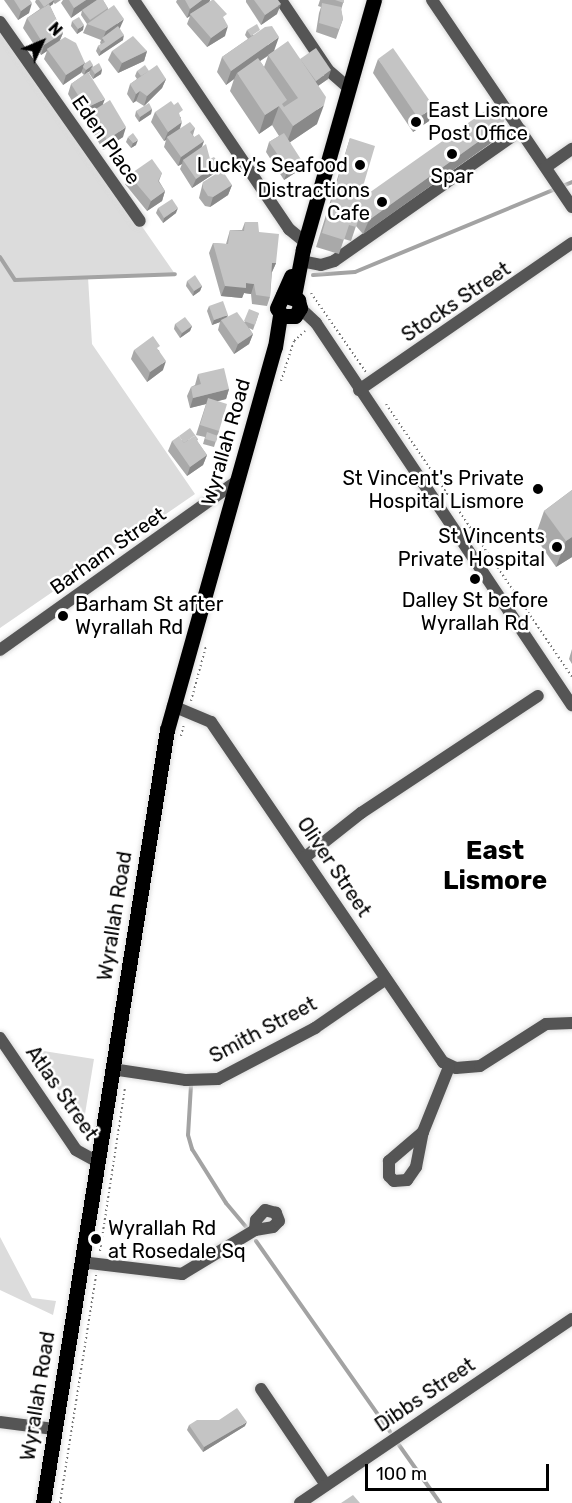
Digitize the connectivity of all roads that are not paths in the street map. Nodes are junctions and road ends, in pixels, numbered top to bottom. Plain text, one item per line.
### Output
1 (134, 0) edge
2 (281, 0) edge
3 (374, 0) edge
4 (432, 0) edge
5 (0, 21) edge
6 (348, 88) junction
7 (521, 130) junction
8 (572, 150) edge
9 (546, 167) junction
10 (572, 207) edge
11 (140, 221) dead end
12 (572, 243) edge
13 (303, 251) junction
14 (292, 305) junction
15 (338, 358) junction
16 (359, 390) junction
17 (237, 481) junction
18 (0, 650) edge
19 (538, 696) dead end
20 (572, 705) edge
21 (180, 709) junction
22 (304, 858) junction
23 (386, 979) junction
24 (572, 1023) edge
25 (0, 1038) edge
26 (449, 1067) junction
27 (119, 1070) junction
28 (423, 1132) dead end
29 (98, 1162) junction
30 (255, 1230) dead end
31 (81, 1262) junction
32 (572, 1319) edge
33 (261, 1389) dead end
34 (0, 1422) edge
35 (54, 1429) junction
36 (326, 1485) junction
37 (43, 1503) edge
38 (300, 1503) edge

1 - 13 street
2 - 6 street
3 - 6 main road, Wyrallah Road
4 - 7 street
5 - 11 street, Eden Place
6 - 13 main road, Wyrallah Road
7 - 9 street
7 - 13 street
8 - 9 street
9 - 10 street
12 - 16 street, Stocks Street
13 - 14 main road, Wyrallah Road
14 - 15 street
14 - 15 street
14 - 17 main road, Wyrallah Road
15 - 16 street
16 - 20 street
17 - 18 street, Barham Street
17 - 21 main road, Wyrallah Road
19 - 22 street
21 - 22 street, Oliver Street
21 - 27 main road, Wyrallah Road
22 - 23 street, Oliver Street
23 - 26 street, Oliver Street
23 - 27 street, Smith Street
24 - 26 street
25 - 29 street, Atlas Street
26 - 28 street
27 - 29 main road, Wyrallah Road
29 - 31 main road, Wyrallah Road
30 - 31 street
31 - 35 main road, Wyrallah Road
32 - 36 street, Dibbs Street
33 - 36 street
34 - 35 street
35 - 37 main road, Wyrallah Road
36 - 38 street, Dibbs Street

